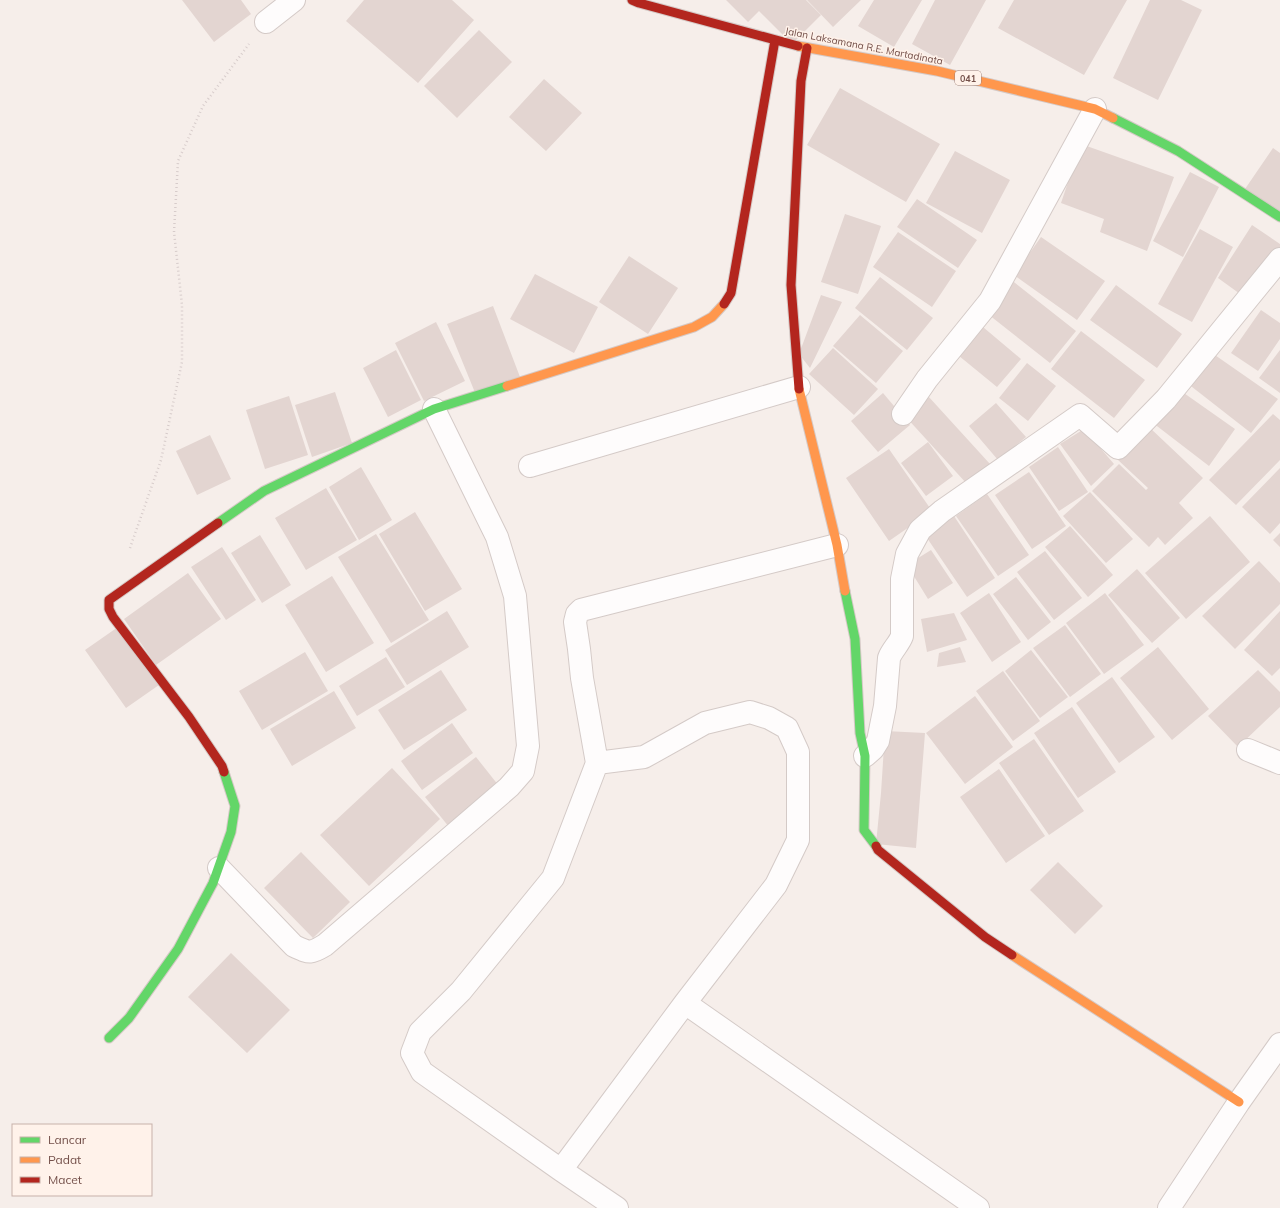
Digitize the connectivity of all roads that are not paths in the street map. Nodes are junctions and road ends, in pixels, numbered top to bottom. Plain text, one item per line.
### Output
1 (294, 0) edge
2 (632, 0) edge
3 (266, 22) road end
4 (775, 40) junction
5 (807, 48) junction
6 (1095, 109) junction
7 (1280, 217) edge
8 (1280, 258) edge
9 (799, 387) junction
10 (434, 409) junction
11 (904, 414) dead end
12 (530, 466) dead end
13 (837, 546) junction
14 (1248, 750) dead end
15 (865, 756) junction
16 (597, 763) junction
17 (1280, 763) edge
18 (219, 868) junction
19 (685, 1003) junction
20 (109, 1038) dead end
21 (1280, 1044) edge
22 (1239, 1102) junction
23 (561, 1170) junction
24 (617, 1208) edge
25 (978, 1208) edge
26 (1169, 1208) edge

1 - 3 street
2 - 4 street, Jalan Laksamana R.E. Martadinata / 041
4 - 5 street, Jalan Laksamana R.E. Martadinata / 041
4 - 10 street
5 - 6 street, Jalan Laksamana R.E. Martadinata / 041
5 - 9 street
6 - 7 street, Jalan Laksamana R.E. Martadinata / 041
6 - 11 street
8 - 15 street
9 - 12 street
9 - 13 street
10 - 18 street
10 - 18 street
13 - 15 street
13 - 16 street
14 - 17 street
15 - 22 street
16 - 19 street
16 - 23 street
18 - 20 street
19 - 23 street
19 - 25 street
21 - 22 street
22 - 26 street
23 - 24 street

